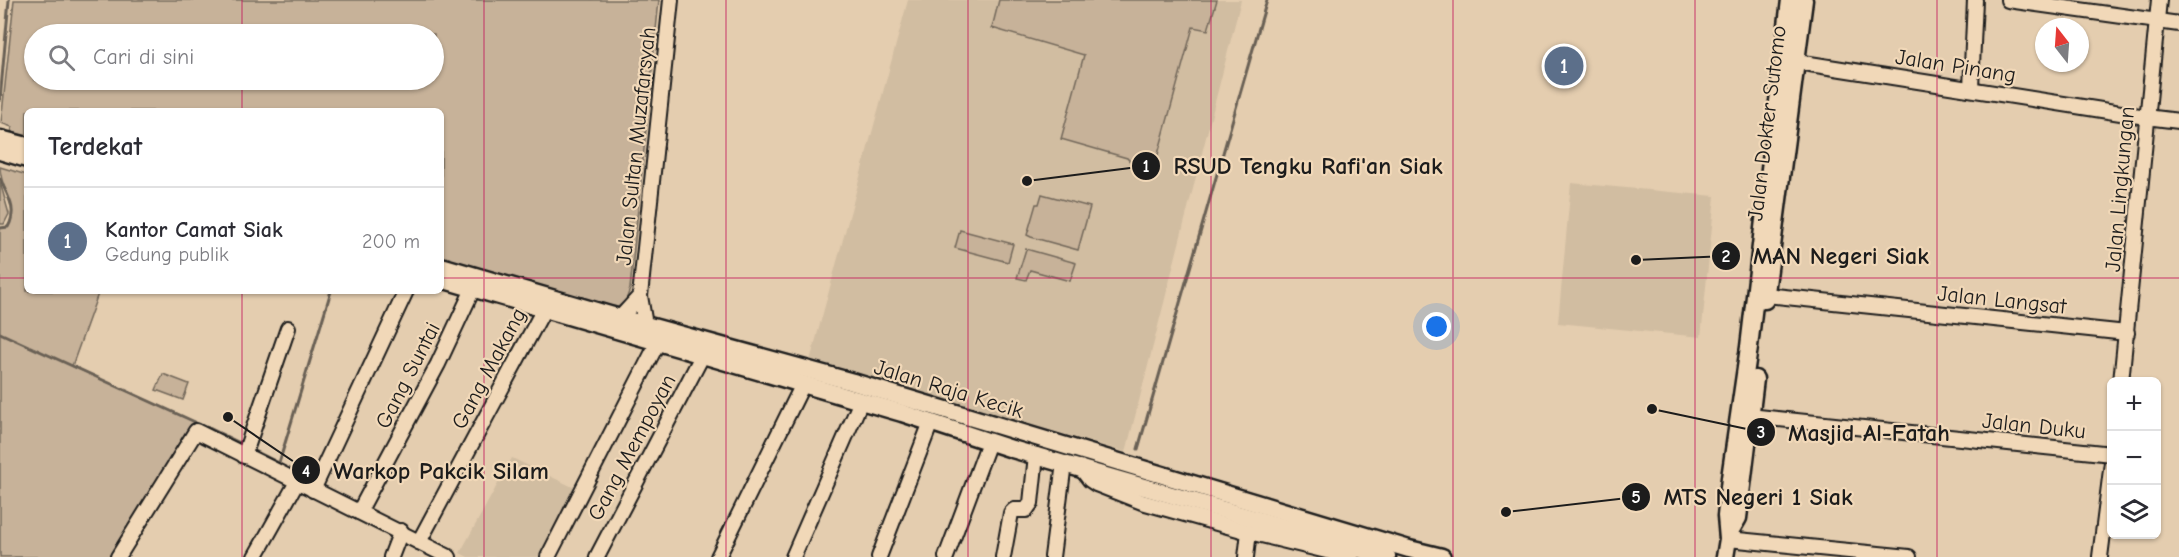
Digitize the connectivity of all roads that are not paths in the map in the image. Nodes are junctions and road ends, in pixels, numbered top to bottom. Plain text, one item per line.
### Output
1 (671, 0) edge
2 (1791, 0) edge
3 (1803, 0) edge
4 (1975, 0) edge
5 (2008, 0) edge
6 (2159, 0) edge
7 (2157, 20) junction
8 (2179, 24) edge
9 (1797, 62) junction
10 (1971, 88) junction
11 (2146, 117) junction
12 (2179, 121) edge
13 (0, 138) edge
14 (0, 151) edge
15 (24, 152) edge
16 (444, 267) edge
17 (444, 280) edge
18 (473, 289) junction
19 (405, 294) edge
20 (518, 295) junction
21 (1766, 295) junction
22 (640, 297) junction
23 (544, 309) junction
24 (620, 318) junction
25 (645, 325) junction
26 (288, 328) dead end
27 (2127, 333) junction
28 (658, 342) junction
29 (702, 356) junction
30 (2122, 377) edge
31 (803, 384) junction
32 (861, 402) junction
33 (1744, 416) junction
34 (931, 422) junction
35 (989, 442) junction
36 (2107, 453) edge
37 (1036, 455) junction
38 (244, 456) junction
39 (1064, 463) junction
40 (1080, 467) junction
41 (297, 482) junction
42 (2109, 485) edge
43 (313, 489) junction
44 (359, 512) junction
45 (401, 531) junction
46 (1249, 532) junction
47 (1728, 537) junction
48 (419, 542) junction
49 (1408, 553) edge
50 (1819, 553) edge
51 (1331, 555) edge
52 (118, 557) edge
53 (255, 557) edge
54 (391, 557) edge
55 (449, 557) edge
56 (548, 557) edge
57 (597, 557) edge
58 (718, 557) edge
59 (793, 557) edge
60 (879, 557) edge
61 (946, 557) edge
62 (1003, 557) edge
63 (1052, 557) edge
64 (1246, 557) edge
65 (1351, 557) edge
66 (1387, 557) edge
67 (1442, 557) edge
68 (1725, 557) edge
69 (1909, 557) edge
70 (2100, 557) edge

1 - 22 street, Jalan Sultan Muzafarsyah
2 - 33 main road, Jalan Dokter Sutomo
3 - 9 main road, Jalan Dokter Sutomo
4 - 10 street
5 - 7 street
6 - 7 street, Jalan Lingkungan
7 - 8 street
7 - 11 street, Jalan Lingkungan
9 - 10 street, Jalan Pinang
9 - 21 main road, Jalan Dokter Sutomo
10 - 11 street, Jalan Pinang
11 - 12 street, Jalan Pinang
11 - 27 street, Jalan Lingkungan
13 - 15 main road
14 - 15 main road
16 - 20 main road, Jalan Raja Kecik
17 - 18 main road, Jalan Raja Kecik
18 - 20 main road, Jalan Raja Kecik
18 - 44 street, Gang Suntai
19 - 43 street
20 - 23 main road, Jalan Raja Kecik
20 - 24 main road, Jalan Raja Kecik
21 - 27 street, Jalan Langsat
21 - 33 main road, Jalan Dokter Sutomo
22 - 24 street, Jalan Sultan Muzafarsyah
22 - 25 street, Jalan Sultan Muzafarsyah
23 - 28 main road, Jalan Raja Kecik
23 - 48 street, Gang Makang
24 - 25 main road, Jalan Raja Kecik
25 - 49 main road, Jalan Raja Kecik
26 - 38 street
27 - 30 street, Jalan Lingkungan
28 - 29 main road, Jalan Raja Kecik
28 - 56 street
29 - 31 main road, Jalan Raja Kecik
29 - 57 street, Gang Mempoyan
31 - 32 main road, Jalan Raja Kecik
31 - 58 street
32 - 34 main road, Jalan Raja Kecik
32 - 59 street
33 - 36 street, Jalan Duku
33 - 47 main road, Jalan Dokter Sutomo
34 - 35 main road, Jalan Raja Kecik
34 - 60 street
35 - 37 main road, Jalan Raja Kecik
35 - 61 street
37 - 39 main road, Jalan Raja Kecik
37 - 62 street
38 - 41 street
38 - 52 street
39 - 40 main road, Jalan Raja Kecik
39 - 63 street
40 - 46 street
40 - 66 main road, Jalan Raja Kecik
41 - 43 street
41 - 53 street
42 - 70 street
43 - 44 street
44 - 45 street
45 - 48 street
45 - 54 street
46 - 51 street
46 - 64 street
47 - 50 street
47 - 68 main road, Jalan Dokter Sutomo
48 - 55 street
49 - 67 main road, Jalan Raja Kecik
50 - 69 street
51 - 65 street

